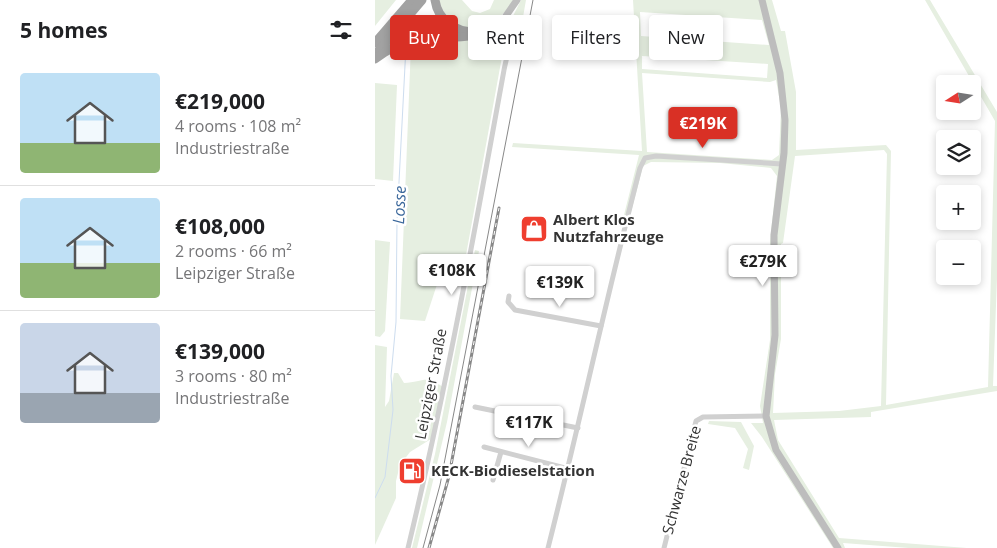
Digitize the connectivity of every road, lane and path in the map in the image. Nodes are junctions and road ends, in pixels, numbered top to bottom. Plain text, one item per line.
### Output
1 (435, 0) edge
2 (517, 0) edge
3 (762, 0) edge
4 (417, 2) edge
5 (507, 15) edge
6 (468, 30) edge
7 (468, 36) edge
8 (375, 43) edge
9 (375, 55) edge
10 (375, 59) edge
11 (506, 60) edge
12 (782, 164) junction
13 (509, 296) dead end
14 (601, 326) junction
15 (475, 408) dead end
16 (766, 416) junction
17 (578, 428) junction
18 (483, 447) dead end
19 (501, 452) junction
20 (569, 469) junction
21 (493, 480) dead end
22 (408, 548) edge
23 (548, 548) edge
24 (664, 548) edge
25 (838, 548) edge

1 - 6 highway
2 - 5 main road
3 - 12 main road
4 - 8 highway
4 - 9 highway
7 - 10 highway
11 - 22 street, Leipziger Straße
12 - 14 street
12 - 16 main road
13 - 14 street
14 - 17 street
15 - 17 street
16 - 24 street, Schwarze Breite
16 - 25 main road
17 - 20 street
18 - 19 street
19 - 20 street
19 - 21 street
20 - 23 street

